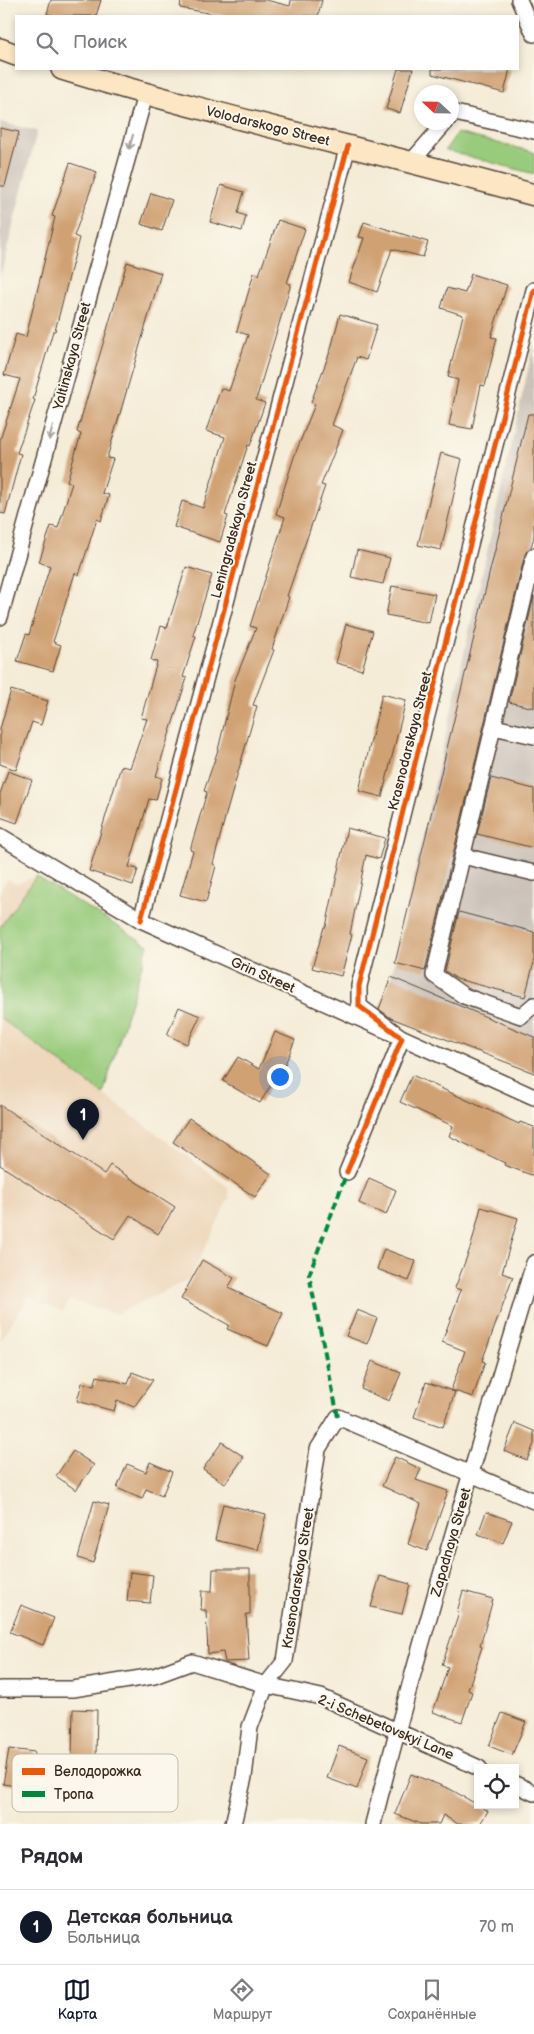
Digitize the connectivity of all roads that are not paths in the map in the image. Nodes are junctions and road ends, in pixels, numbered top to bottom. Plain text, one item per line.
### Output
1 (519, 0) edge
2 (534, 34) edge
3 (0, 50) edge
4 (15, 54) edge
5 (65, 70) edge
6 (145, 95) junction
7 (459, 113) edge
8 (439, 130) edge
9 (534, 131) edge
10 (348, 146) junction
11 (412, 161) junction
12 (534, 195) edge
13 (534, 290) edge
14 (533, 563) edge
15 (0, 618) edge
16 (494, 727) junction
17 (534, 736) edge
18 (0, 836) edge
19 (463, 856) junction
20 (534, 873) edge
21 (141, 920) junction
22 (534, 1005) edge
23 (402, 1038) junction
24 (534, 1097) edge
25 (347, 1172) dead end
26 (534, 1263) edge
27 (470, 1474) junction
28 (534, 1501) edge
29 (266, 1685) junction
30 (0, 1689) edge
31 (397, 1730) junction
32 (474, 1766) edge
33 (519, 1786) edge
34 (534, 1793) edge
35 (233, 1824) edge
36 (373, 1824) edge

1 - 2 street
3 - 4 main road
5 - 6 main road, Volodarskogo Street
6 - 10 main road, Volodarskogo Street
6 -> 15 street, Yaltinskaya Street
7 - 9 street
8 - 11 street
10 - 11 main road, Volodarskogo Street
10 - 21 street, Leningradskaya Street
11 - 12 main road, Volodarskogo Street
13 - 23 street, Krasnodarskaya Street
14 - 16 street
16 - 17 street
16 - 19 street
18 - 21 street, Grin Street
19 - 20 street
19 - 22 street
21 - 23 street, Grin Street
23 - 24 street, Grin Street
23 - 25 street
26 - 27 street, Zapadnaya Street
27 - 28 street
27 - 29 street, Krasnodarskaya Street
27 - 31 street, Zapadnaya Street
29 - 30 street, 2-i Schebetovskyi Lane
29 - 31 street, 2-i Schebetovskyi Lane
29 - 35 street, Krasnodarskaya Street
31 - 32 street, 2-i Schebetovskyi Lane
31 - 36 street, Zapadnaya Street
33 - 34 street

